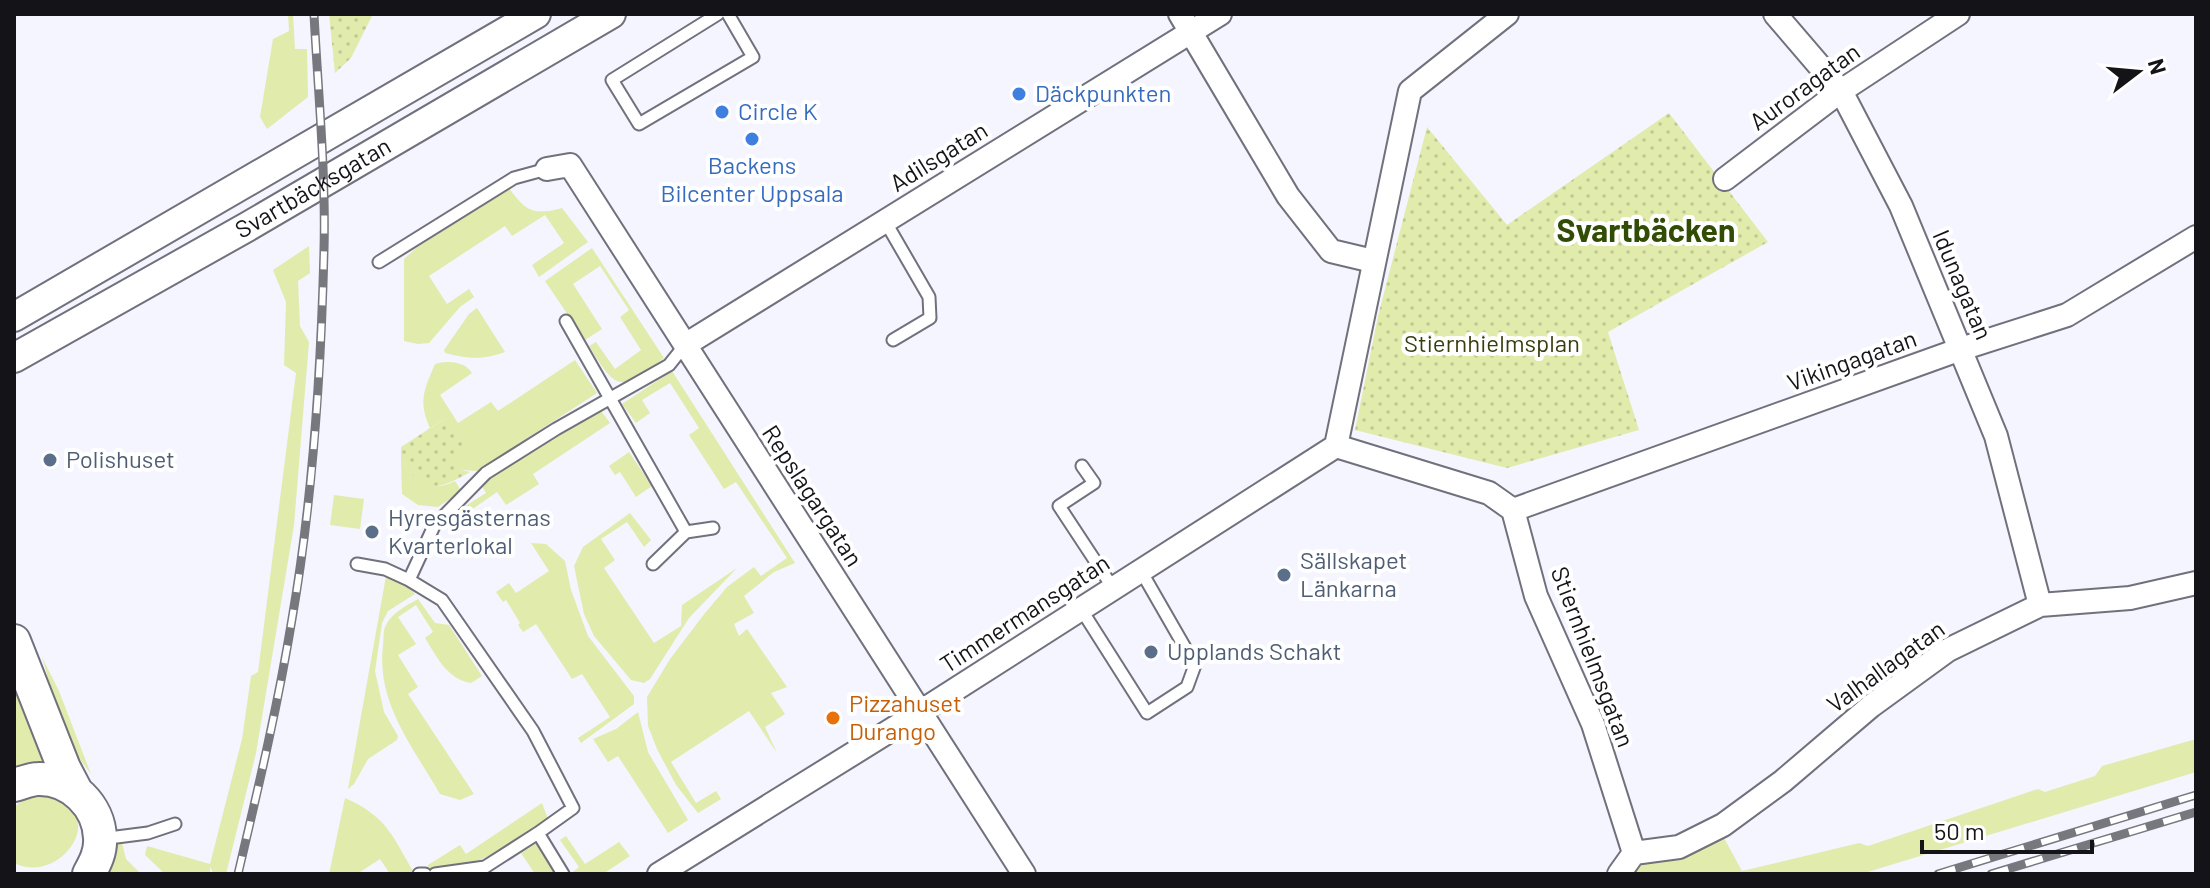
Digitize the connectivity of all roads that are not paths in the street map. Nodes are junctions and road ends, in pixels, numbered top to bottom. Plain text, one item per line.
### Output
1 (536, 14) edge
2 (611, 14) edge
3 (718, 14) edge
4 (728, 14) edge
5 (1220, 14) edge
6 (1507, 14) edge
7 (1775, 14) edge
8 (1958, 14) edge
9 (1185, 23) edge
10 (1841, 91) junction
11 (547, 169) joint
12 (1725, 179) dead end
13 (885, 221) junction
14 (2196, 237) edge
15 (1373, 261) junction
16 (379, 262) dead end
17 (14, 317) edge
18 (566, 321) dead end
19 (893, 340) dead end
20 (685, 345) junction
21 (1961, 349) junction
22 (14, 358) edge
23 (609, 399) junction
24 (1336, 446) junction
25 (1082, 466) dead end
26 (1513, 510) junction
27 (713, 528) dead end
28 (686, 532) junction
29 (357, 564) dead end
30 (653, 564) dead end
31 (1141, 571) junction
32 (409, 580) junction
33 (2196, 583) edge
34 (1113, 588) junction
35 (2040, 605) junction
36 (1081, 609) junction
37 (14, 641) edge
38 (920, 712) junction
39 (14, 785) edge
40 (76, 791) junction
41 (175, 824) dead end
42 (538, 833) junction
43 (100, 839) junction
44 (1634, 853) junction
45 (89, 874) edge
46 (435, 874) edge
47 (563, 874) edge
48 (659, 874) edge
49 (1024, 874) edge
50 (1619, 874) edge

1 - 17 street, Svartbäcksgatan
2 - 22 street, Svartbäcksgatan
3 - 4 lane
5 - 9 street, Adilsgatan
6 - 15 street
7 - 10 street, Idunagatan
8 - 10 street, Auroragatan
9 - 13 street, Adilsgatan
9 - 15 street
10 - 12 street, Auroragatan
10 - 21 street, Idunagatan
11 - 16 lane
11 - 20 street, Repslagargatan
13 - 19 lane
13 - 20 street, Adilsgatan
14 - 21 street, Vikingagatan
15 - 24 street
18 - 23 lane
20 - 23 lane
20 - 38 street, Repslagargatan
21 - 26 street, Vikingagatan
21 - 35 street, Idunagatan
23 - 28 lane
23 - 32 lane
24 - 26 street
24 - 31 street, Timmermansgatan
25 - 34 lane
26 - 44 street, Stiernhielmsgatan
27 - 28 lane
28 - 30 lane
29 - 32 lane
31 - 34 street, Timmermansgatan
31 - 36 lane
32 - 42 lane
33 - 35 street, Valhallagatan
34 - 36 street, Timmermansgatan
35 - 44 street, Valhallagatan
36 - 38 street, Timmermansgatan
37 - 40 main road
38 - 48 street, Timmermansgatan
38 - 49 street, Repslagargatan
39 - 40 main road
40 - 43 main road
41 - 43 lane
42 - 46 lane
42 - 47 lane
43 - 45 main road
44 - 50 street

